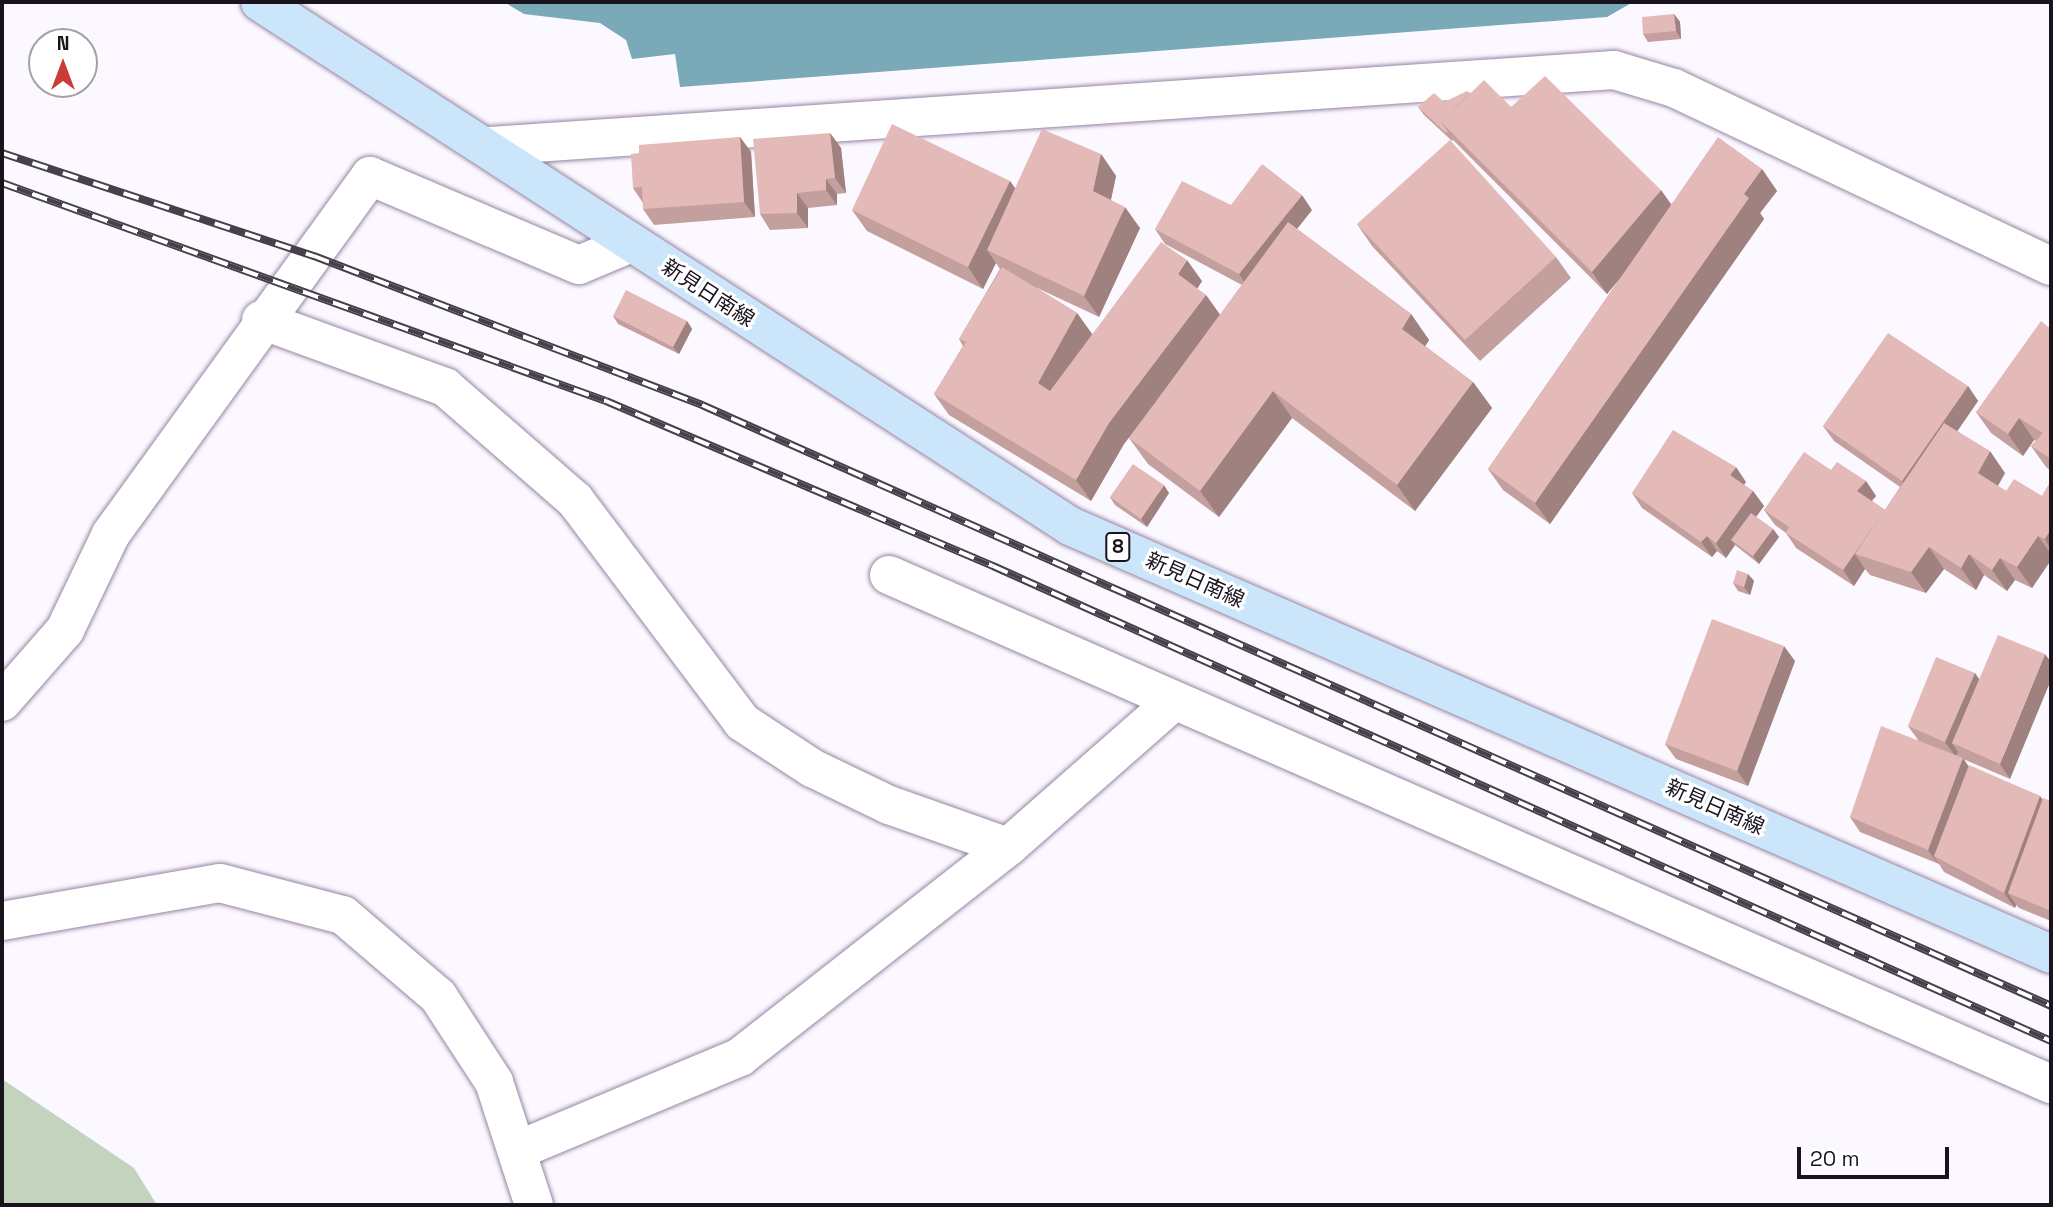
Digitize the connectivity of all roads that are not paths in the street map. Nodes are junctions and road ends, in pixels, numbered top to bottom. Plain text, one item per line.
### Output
1 (260, 2) edge
2 (491, 146) junction
3 (631, 243) junction
4 (2051, 266) edge
5 (261, 320) junction
6 (889, 575) dead end
7 (2, 702) edge
8 (1173, 702) junction
9 (1008, 847) junction
10 (2, 921) edge
11 (2051, 954) edge
12 (2051, 1084) edge
13 (517, 1150) junction
14 (534, 1205) edge

1 - 2 main road, 新見日南線 / 8
2 - 3 main road, 新見日南線 / 8
2 - 4 street
3 - 5 street
3 - 11 main road, 新見日南線 / 8
5 - 7 street
5 - 9 street
6 - 8 street
8 - 9 street
8 - 12 street
9 - 13 street
10 - 13 street
13 - 14 street

